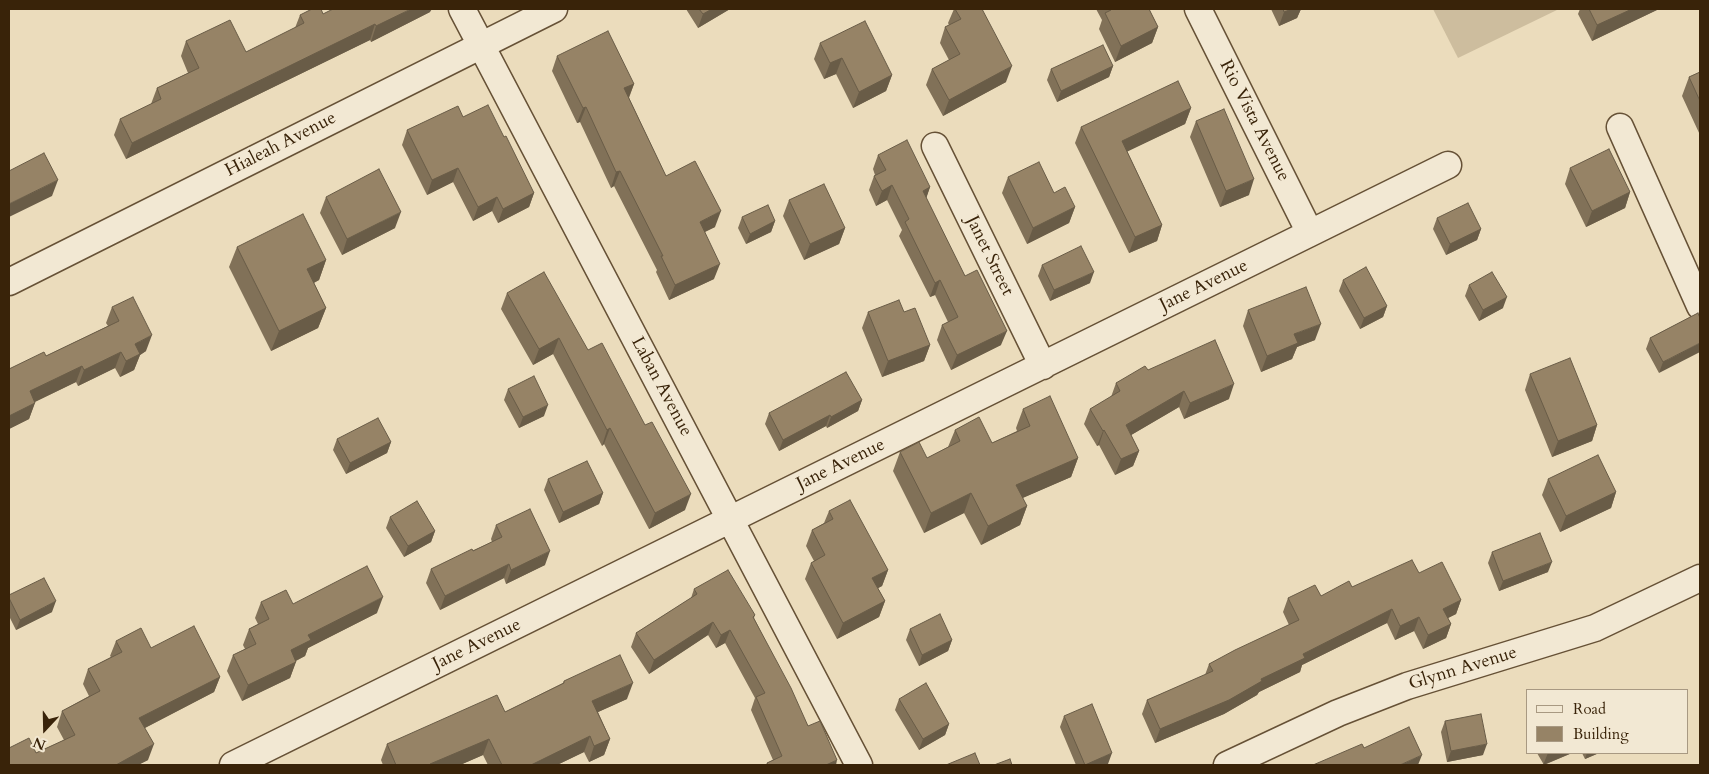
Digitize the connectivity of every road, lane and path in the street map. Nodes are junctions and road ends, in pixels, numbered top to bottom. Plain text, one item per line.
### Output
1 (462, 9) edge
2 (554, 9) edge
3 (1198, 9) edge
4 (481, 45) junction
5 (1620, 127) dead end
6 (935, 146) dead end
7 (1448, 165) dead end
8 (1310, 233) junction
9 (9, 282) edge
10 (1700, 306) edge
11 (1043, 366) junction
12 (730, 520) junction
13 (1700, 578) edge
14 (233, 765) edge
15 (859, 765) edge
16 (1228, 765) edge

1 - 4 street, Laban Avenue
2 - 4 street, Hialeah Avenue
3 - 8 street, Rio Vista Avenue
4 - 9 street, Hialeah Avenue
4 - 12 street, Laban Avenue
5 - 10 street
6 - 11 street, Janet Street
7 - 8 street, Jane Avenue
8 - 11 street, Jane Avenue
11 - 12 street, Jane Avenue
12 - 14 street, Jane Avenue
12 - 15 street, Laban Avenue
13 - 16 street, Glynn Avenue

